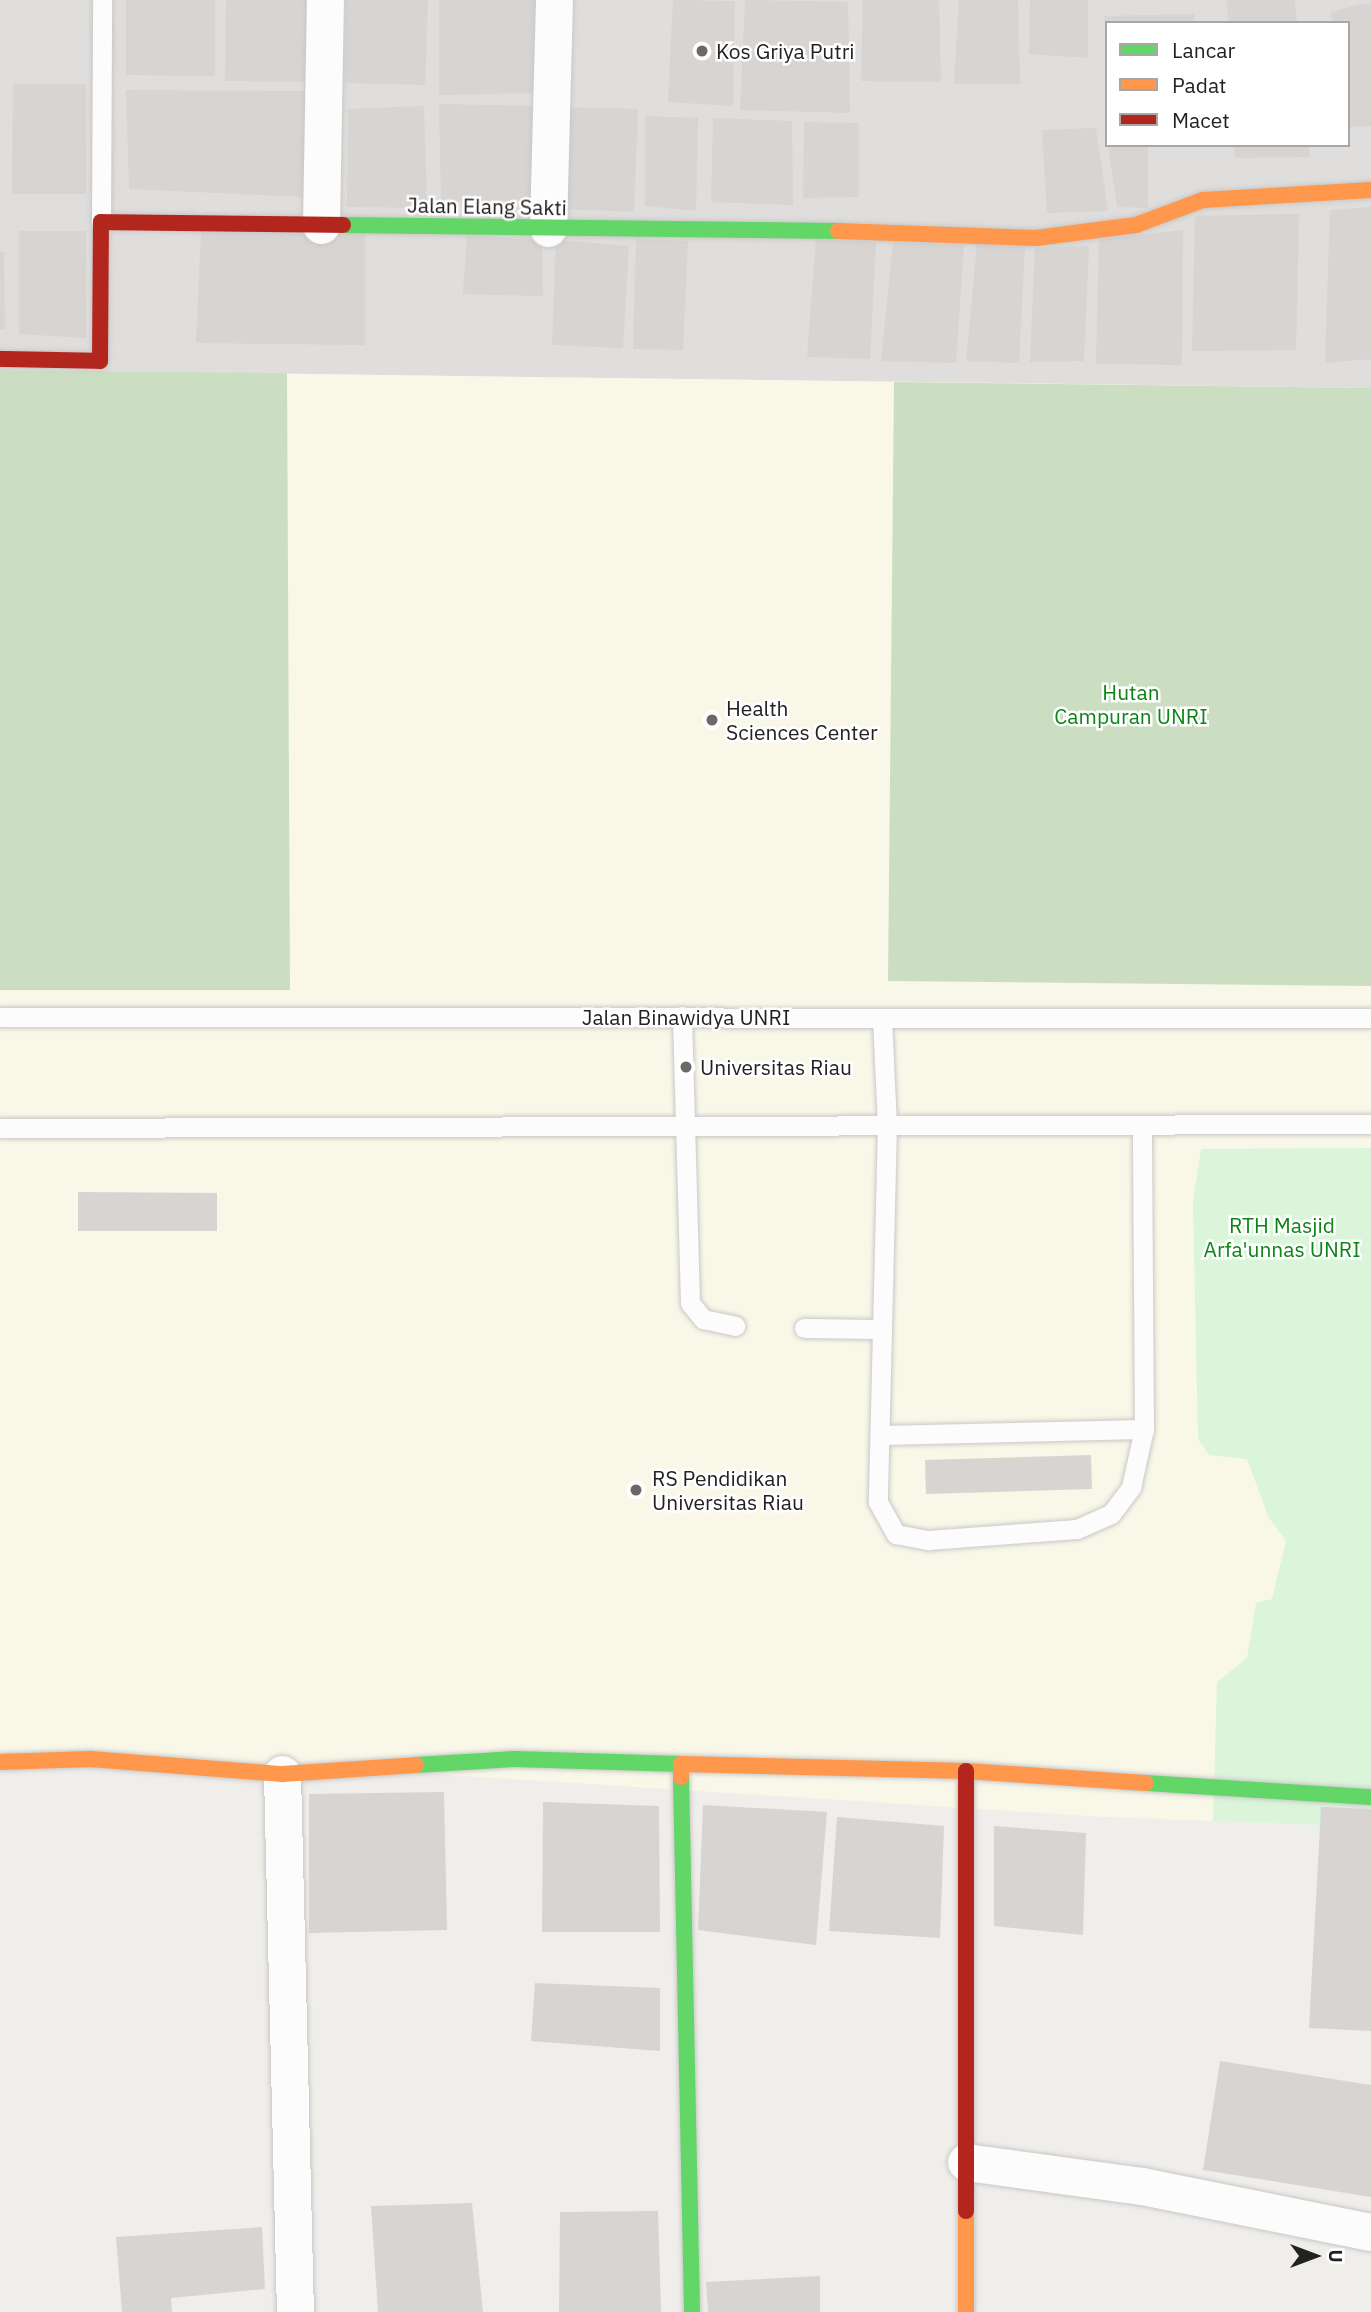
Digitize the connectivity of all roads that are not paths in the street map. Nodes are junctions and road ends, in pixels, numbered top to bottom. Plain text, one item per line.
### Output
1 (102, 0) edge
2 (325, 0) edge
3 (554, 0) edge
4 (1371, 190) edge
5 (101, 222) junction
6 (321, 225) junction
7 (548, 228) junction
8 (0, 359) edge
9 (682, 1016) junction
10 (0, 1017) edge
11 (1371, 1017) edge
12 (882, 1019) junction
13 (1371, 1124) edge
14 (887, 1125) junction
15 (1143, 1125) junction
16 (685, 1126) junction
17 (0, 1128) edge
18 (735, 1326) dead end
19 (804, 1328) dead end
20 (880, 1329) junction
21 (1144, 1430) junction
22 (881, 1435) junction
23 (0, 1762) edge
24 (681, 1764) junction
25 (966, 1771) junction
26 (282, 1774) junction
27 (1371, 1797) edge
28 (966, 2162) junction
29 (1371, 2232) edge
30 (295, 2312) edge
31 (692, 2312) edge
32 (966, 2312) edge

1 - 5 lane
2 - 6 street
3 - 7 street
4 - 7 street, Jalan Elang Sakti
5 - 6 street, Jalan Elang Sakti
5 - 8 street
6 - 7 street, Jalan Elang Sakti
9 - 10 lane, Jalan Binawidya UNRI
9 - 12 lane, Jalan Binawidya UNRI
9 - 16 lane
11 - 12 lane, Jalan Binawidya UNRI
12 - 14 lane
13 - 15 lane
14 - 15 lane
14 - 16 lane
14 - 20 lane
15 - 21 lane
16 - 17 lane
16 - 18 lane
19 - 20 lane
20 - 22 lane
21 - 22 lane
21 - 22 lane
23 - 26 street
24 - 25 street
24 - 26 street
24 - 31 street
25 - 27 street
25 - 28 street
26 - 30 street
28 - 29 street
28 - 32 street

